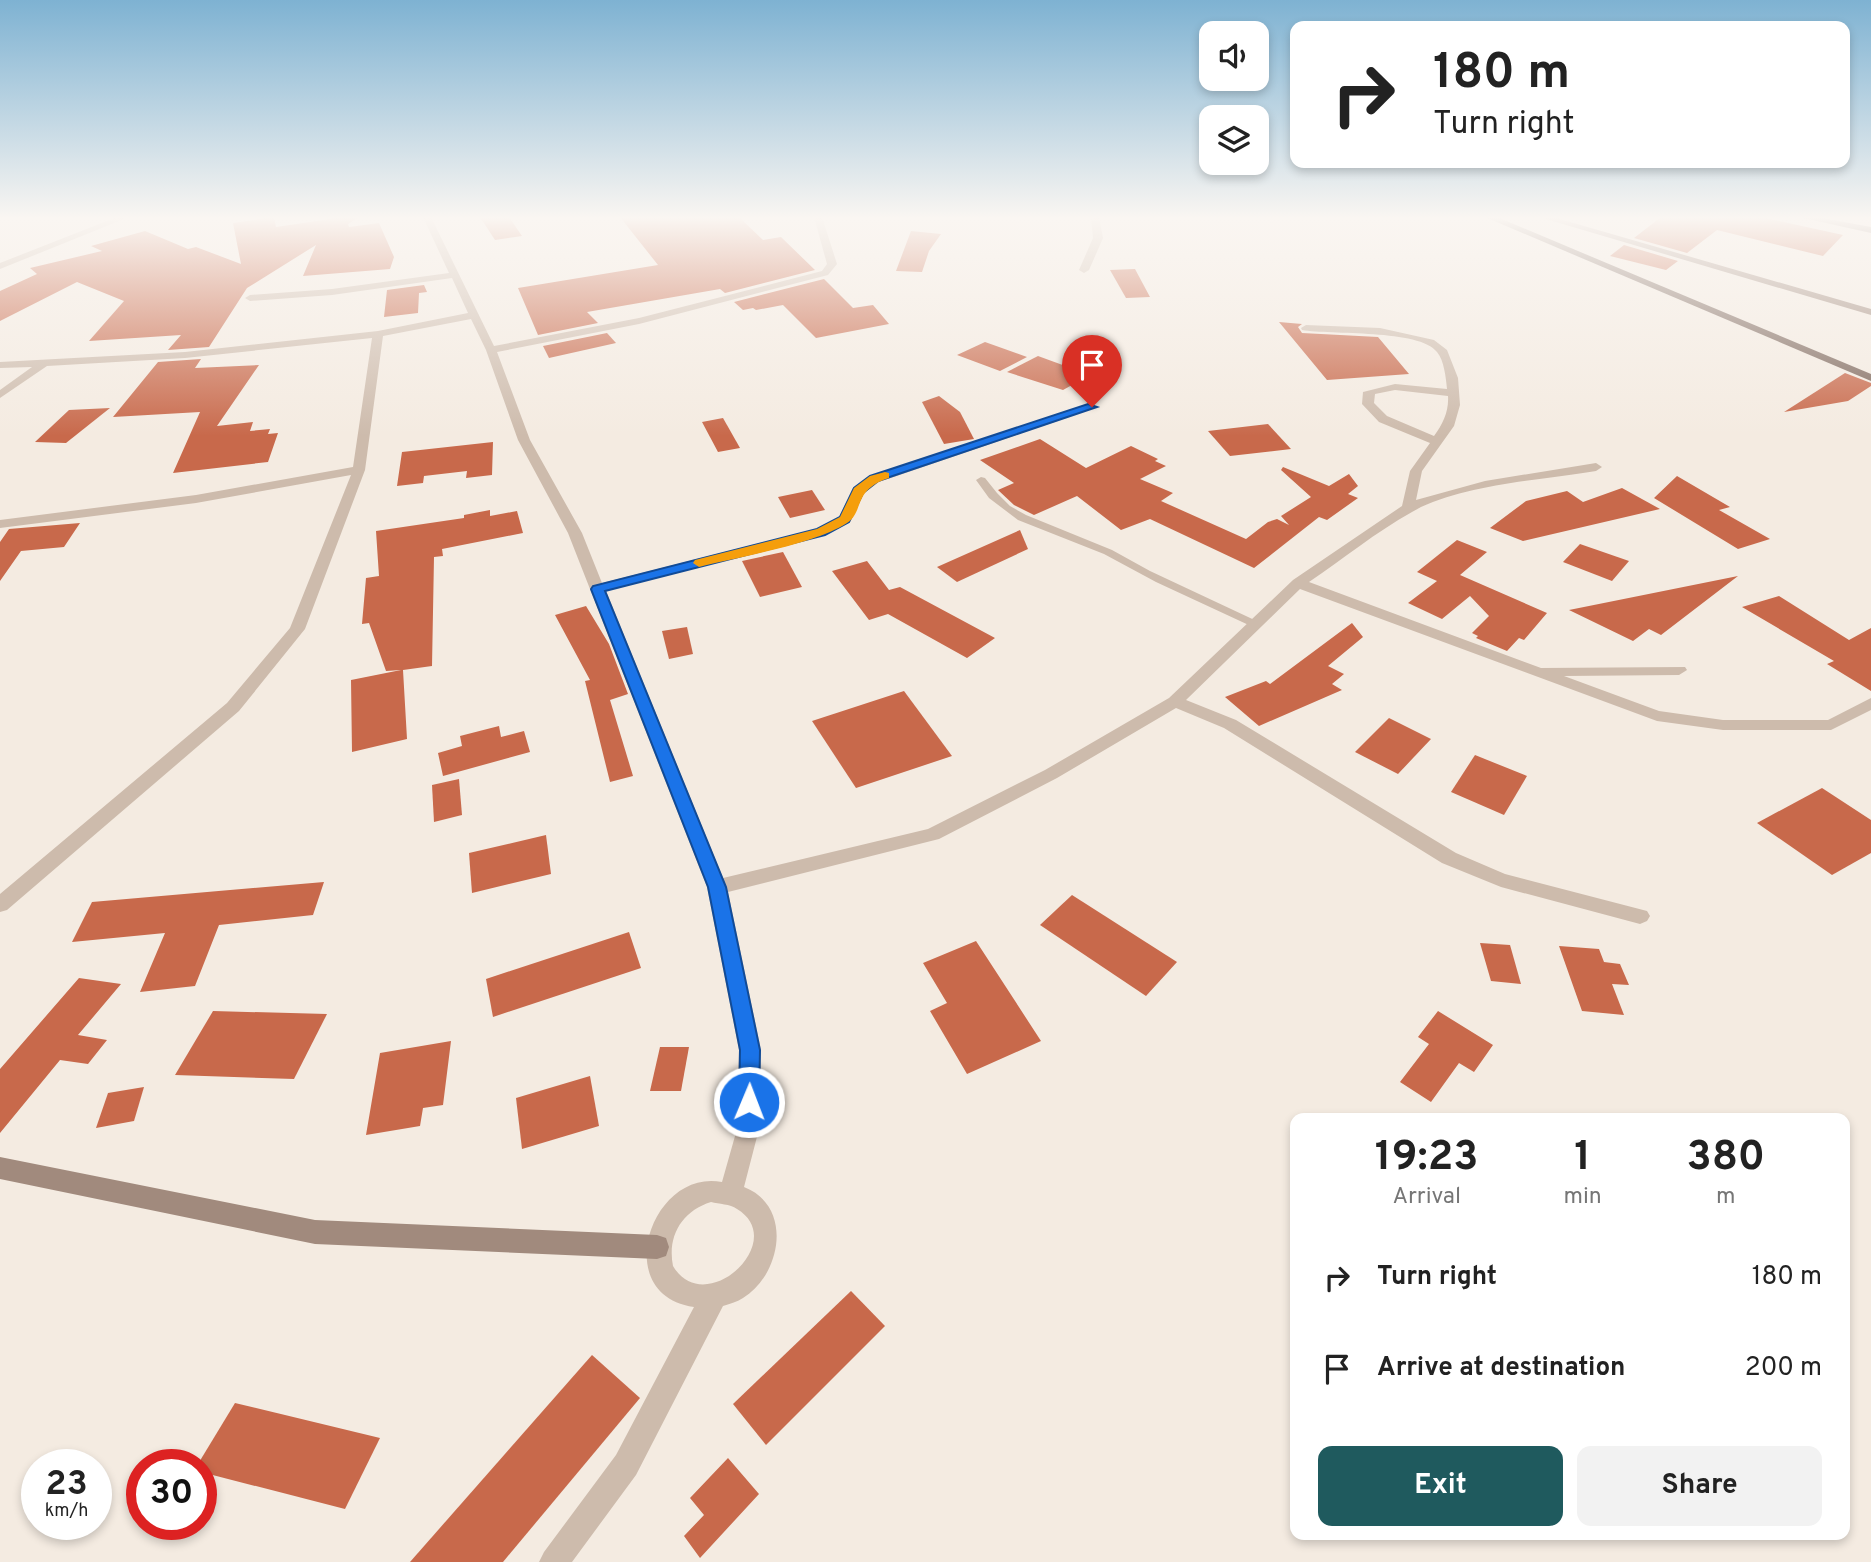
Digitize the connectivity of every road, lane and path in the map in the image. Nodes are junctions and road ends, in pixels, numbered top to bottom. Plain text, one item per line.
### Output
1 (347, 290) edge
2 (461, 290) edge
3 (762, 290) edge
4 (1663, 290) edge
5 (1795, 290) edge
6 (250, 298) dead end
7 (1871, 312) edge
8 (474, 315) junction
9 (1306, 328) dead end
10 (378, 334) junction
11 (491, 350) junction
12 (44, 363) junction
13 (0, 365) edge
14 (1871, 377) edge
15 (1454, 393) junction
16 (0, 395) edge
17 (1092, 407) dead end
18 (1437, 442) junction
19 (1596, 467) dead end
20 (359, 470) junction
21 (981, 480) dead end
22 (1408, 508) junction
23 (0, 524) edge
24 (1298, 583) junction
25 (598, 589) junction
26 (1257, 624) junction
27 (1679, 670) dead end
28 (1539, 671) junction
29 (1175, 702) junction
30 (1871, 703) edge
31 (717, 887) junction
32 (0, 905) edge
33 (1640, 916) dead end
34 (0, 1168) edge
35 (731, 1191) junction
36 (657, 1247) junction
37 (713, 1298) junction
38 (554, 1562) edge

1 - 6 street
2 - 8 street
3 - 11 street
4 - 14 main road
5 - 7 main road
8 - 10 street
8 - 11 street
9 - 15 street
10 - 12 street
10 - 20 street
11 - 25 street
12 - 13 street
12 - 16 street
15 - 18 street
15 - 18 street
17 - 25 street
18 - 22 street
19 - 22 street
20 - 23 street
20 - 32 street
21 - 26 lane
22 - 24 street
24 - 26 street
24 - 28 street
25 - 31 street
26 - 29 street
27 - 28 street
28 - 30 street
29 - 31 street
29 - 33 street
31 - 35 street
34 - 36 main road
35 - 36 street
35 - 37 street
36 - 37 street
37 - 38 street

